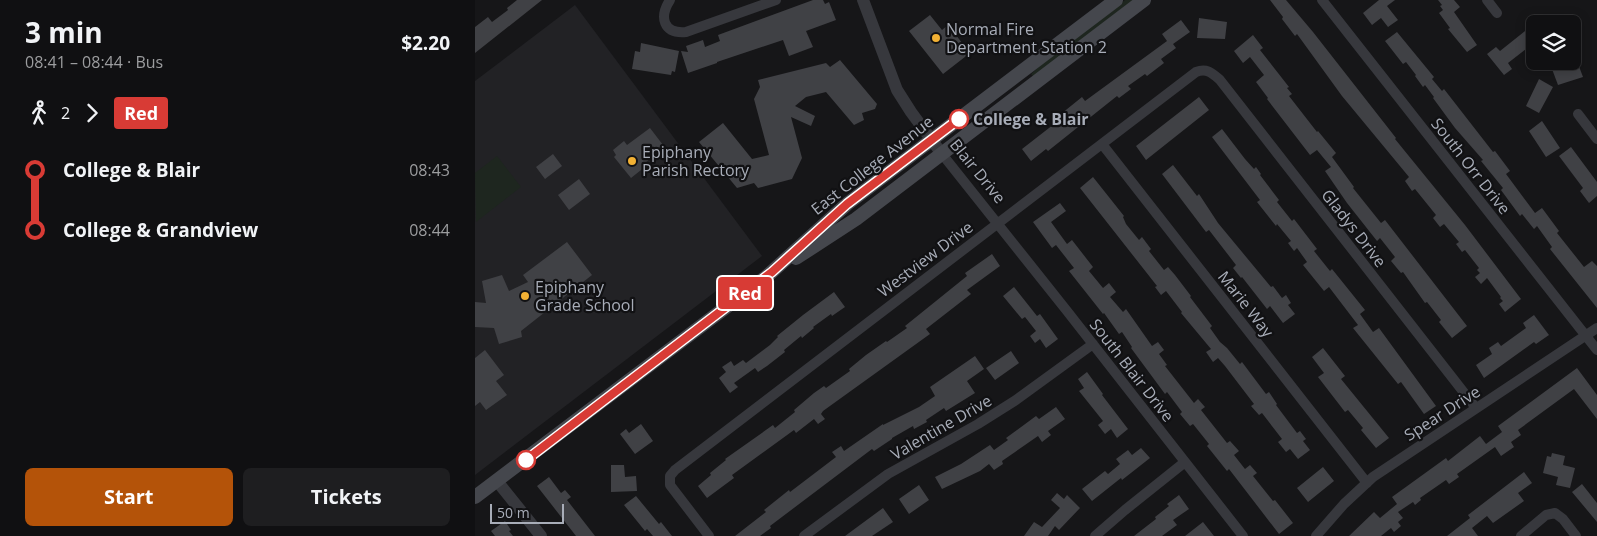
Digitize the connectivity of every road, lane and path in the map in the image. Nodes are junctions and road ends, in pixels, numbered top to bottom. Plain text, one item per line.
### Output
1 (670, 0) edge
2 (776, 0) edge
3 (863, 0) edge
4 (1116, 0) edge
5 (1145, 0) edge
6 (1322, 0) edge
7 (1487, 0) edge
8 (1497, 13) dead end
9 (1205, 70) joint
10 (1578, 114) dead end
11 (932, 140) junction
12 (1597, 140) edge
13 (1102, 144) junction
14 (942, 154) junction
15 (998, 223) junction
16 (772, 272) junction
17 (1597, 328) edge
18 (1586, 336) junction
19 (1093, 344) junction
20 (1597, 350) edge
21 (1476, 408) junction
22 (1185, 462) junction
23 (497, 481) junction
24 (1367, 483) junction
25 (475, 497) edge
26 (541, 536) edge
27 (709, 536) edge
28 (804, 536) edge
29 (1095, 536) edge
30 (1243, 536) edge
31 (1316, 536) edge
32 (1521, 536) edge
33 (1576, 536) edge

1 - 2 street
3 - 11 street, Blair Drive
4 - 11 main road, East College Avenue
5 - 14 main road, East College Avenue
6 - 18 street, South Orr Drive
7 - 8 street
9 - 13 street, Westview Drive
9 - 21 street, Gladys Drive
10 - 12 street
11 - 14 street, Blair Drive
11 - 16 main road, East College Avenue
13 - 15 street, Westview Drive
13 - 24 street, Marie Way
14 - 15 street, Blair Drive
14 - 16 main road, East College Avenue
15 - 19 street, South Blair Drive
15 - 27 street, Westview Drive
16 - 23 main road, East College Avenue
17 - 18 street, Spear Drive
18 - 20 street, South Orr Drive
18 - 21 street, Spear Drive
19 - 22 street, South Blair Drive
19 - 28 street, Valentine Drive
21 - 24 street, Spear Drive
22 - 29 street
22 - 30 street, South Blair Drive
23 - 25 main road, East College Avenue
23 - 26 street
24 - 31 street, Spear Drive
32 - 33 street

